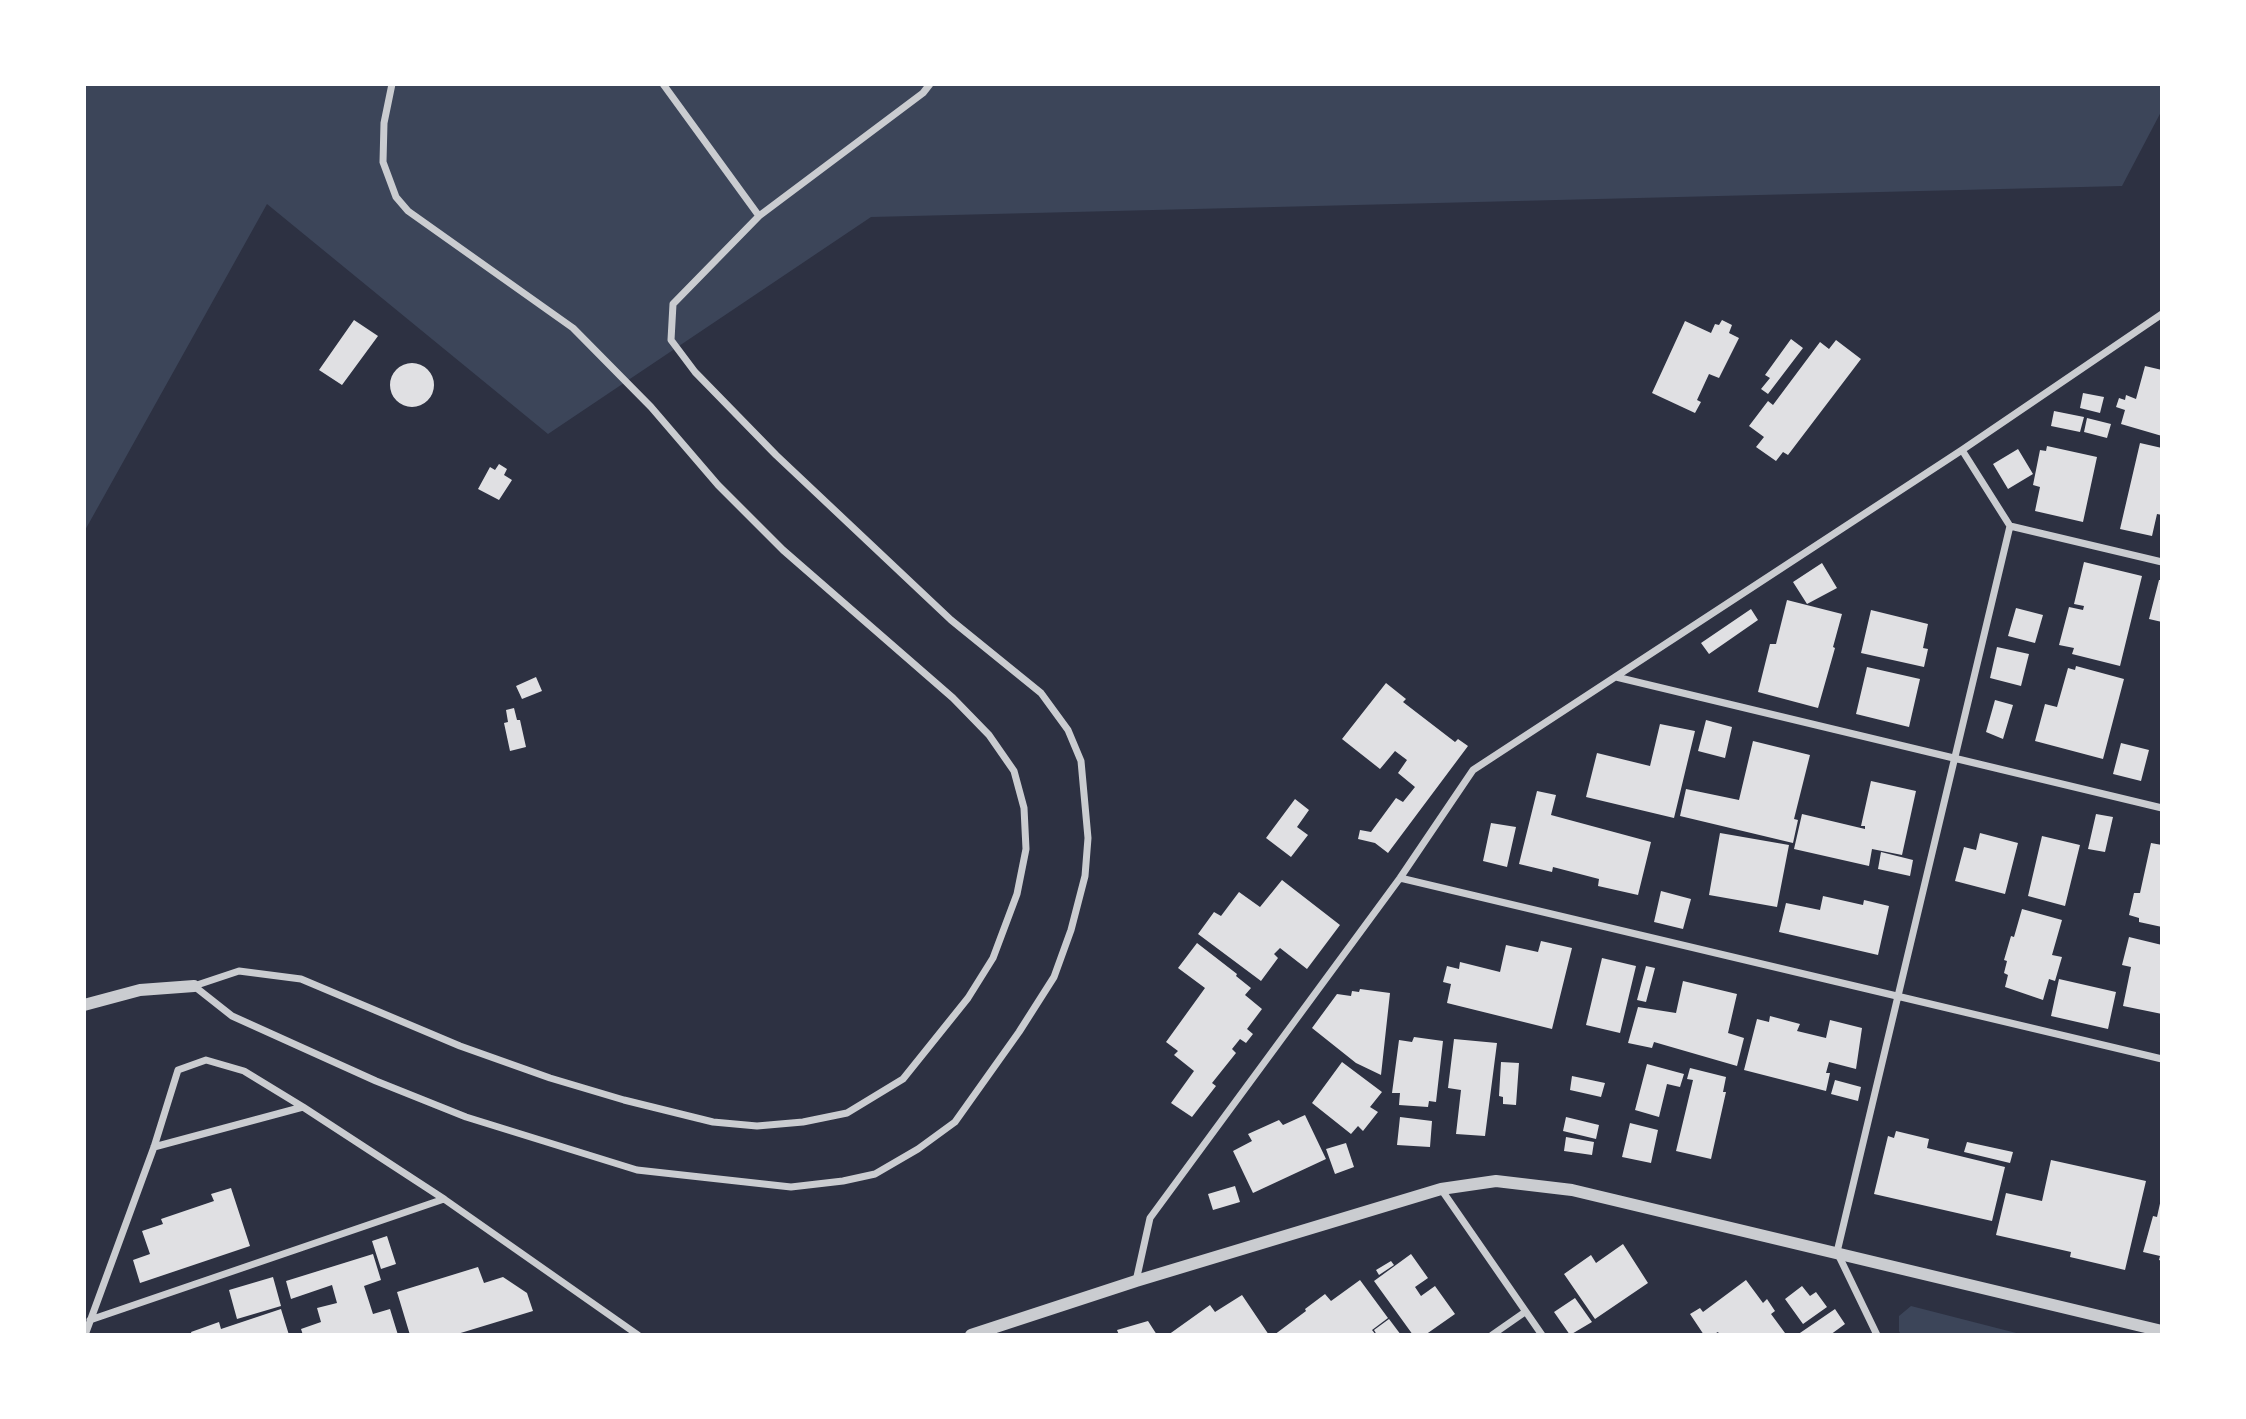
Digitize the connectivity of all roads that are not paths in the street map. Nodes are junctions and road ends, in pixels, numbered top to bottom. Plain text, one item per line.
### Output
1 (391, 84) edge
2 (663, 84) edge
3 (930, 84) edge
4 (759, 216) junction
5 (2162, 314) edge
6 (1962, 450) junction
7 (2010, 526) junction
8 (2162, 562) edge
9 (1616, 677) junction
10 (1956, 758) junction
11 (2162, 808) edge
12 (1400, 878) junction
13 (194, 986) junction
14 (1898, 995) junction
15 (84, 1005) edge
16 (2162, 1059) edge
17 (303, 1107) junction
18 (154, 1147) junction
19 (1441, 1189) junction
20 (444, 1199) junction
21 (1837, 1252) junction
22 (1136, 1281) junction
23 (1525, 1312) junction
24 (90, 1320) junction
25 (2162, 1331) edge
26 (85, 1335) edge
27 (638, 1335) edge
28 (971, 1335) edge
29 (1492, 1335) edge
30 (1542, 1335) edge
31 (1877, 1335) edge

1 - 13 street
2 - 4 street
3 - 4 street
4 - 13 street
5 - 6 street
6 - 7 street
6 - 9 street
7 - 8 street
7 - 10 street
9 - 10 street
9 - 12 street
10 - 11 street
10 - 14 street
12 - 14 street
12 - 22 street
13 - 15 street
14 - 16 street
14 - 21 street
17 - 18 street
17 - 18 street
17 - 20 street
18 - 24 street
19 - 21 street
19 - 22 street
19 - 23 street
20 - 24 street
20 - 27 street
21 - 25 street
21 - 31 street
22 - 28 street
23 - 29 street
23 - 30 street
24 - 26 street

